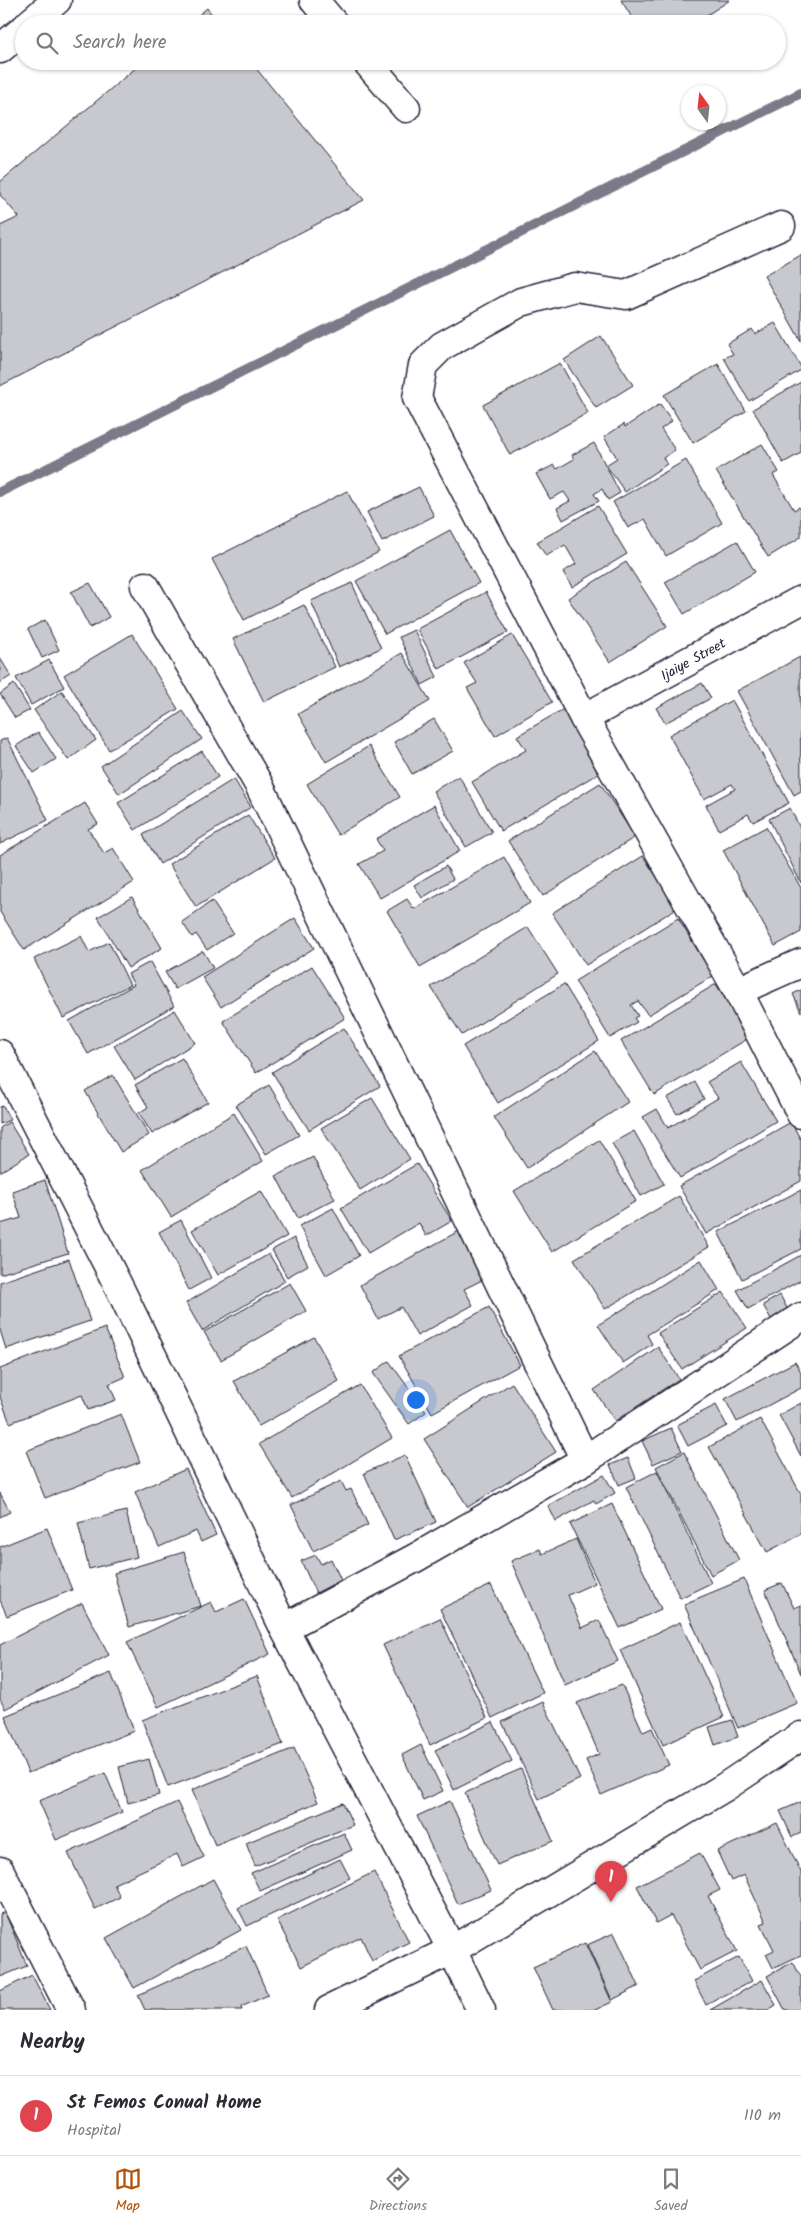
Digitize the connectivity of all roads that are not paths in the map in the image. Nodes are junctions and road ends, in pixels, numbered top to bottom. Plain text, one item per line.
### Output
1 (57, 0) edge
2 (314, 0) edge
3 (40, 15) edge
4 (326, 15) edge
5 (15, 36) edge
6 (0, 49) edge
7 (374, 70) edge
8 (406, 108) dead end
9 (781, 226) dead end
10 (145, 586) dead end
11 (801, 600) edge
12 (584, 718) junction
13 (801, 963) edge
14 (738, 991) junction
15 (0, 1054) edge
16 (801, 1114) edge
17 (801, 1317) edge
18 (585, 1460) junction
19 (284, 1628) junction
20 (801, 1736) edge
21 (0, 1871) edge
22 (452, 1950) junction
23 (71, 2010) edge
24 (329, 2010) edge
25 (481, 2010) edge

1 - 3 street
2 - 4 street
5 - 6 street
7 - 8 street
9 - 12 street
10 - 18 street
11 - 12 street, Ijaiye Street
12 - 14 street
13 - 14 street
14 - 16 street
15 - 19 street
17 - 18 street
18 - 19 street
19 - 22 street
20 - 22 street
21 - 23 street
22 - 24 street
22 - 25 street

